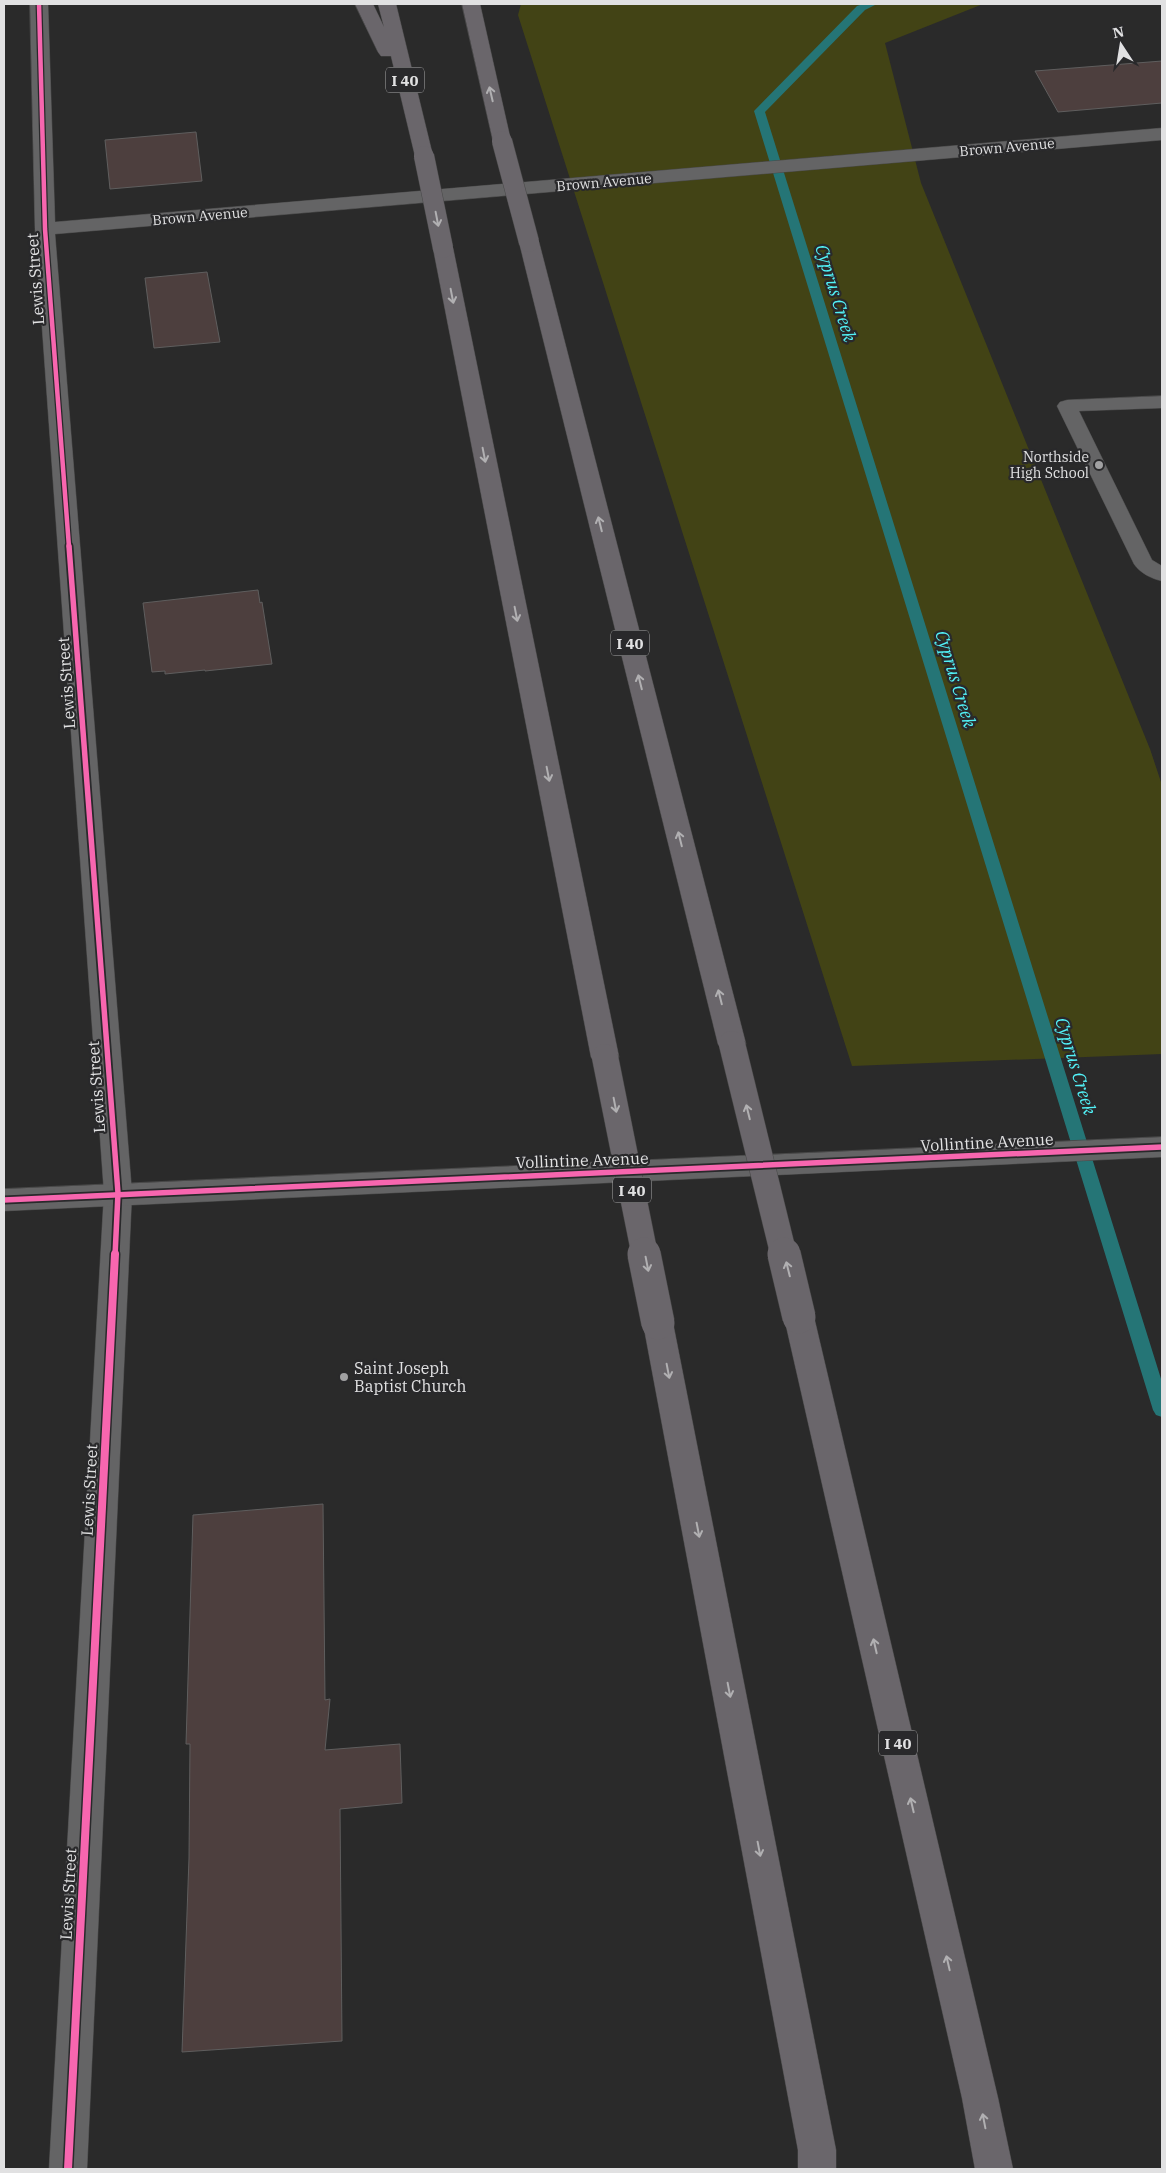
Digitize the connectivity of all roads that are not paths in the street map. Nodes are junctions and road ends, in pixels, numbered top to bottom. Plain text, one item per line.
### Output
1 (39, 4) edge
2 (364, 4) edge
3 (387, 4) edge
4 (471, 4) edge
5 (410, 100) junction
6 (1162, 134) edge
7 (45, 229) junction
8 (1162, 402) edge
9 (1162, 575) edge
10 (1162, 1147) edge
11 (118, 1193) junction
12 (4, 1200) edge
13 (68, 2169) edge
14 (817, 2169) edge
15 (994, 2169) edge

1 - 7 street, Lewis Street
2 - 5 highway
3 - 5 highway, I 40
15 -> 4 highway, I 40, bridge
5 -> 14 highway, I 40, bridge
6 - 7 street, Brown Avenue
7 - 11 street, Lewis Street
8 - 9 lane
10 - 11 street, Vollintine Avenue
11 - 12 street, Vollintine Avenue
11 - 13 street, Lewis Street

